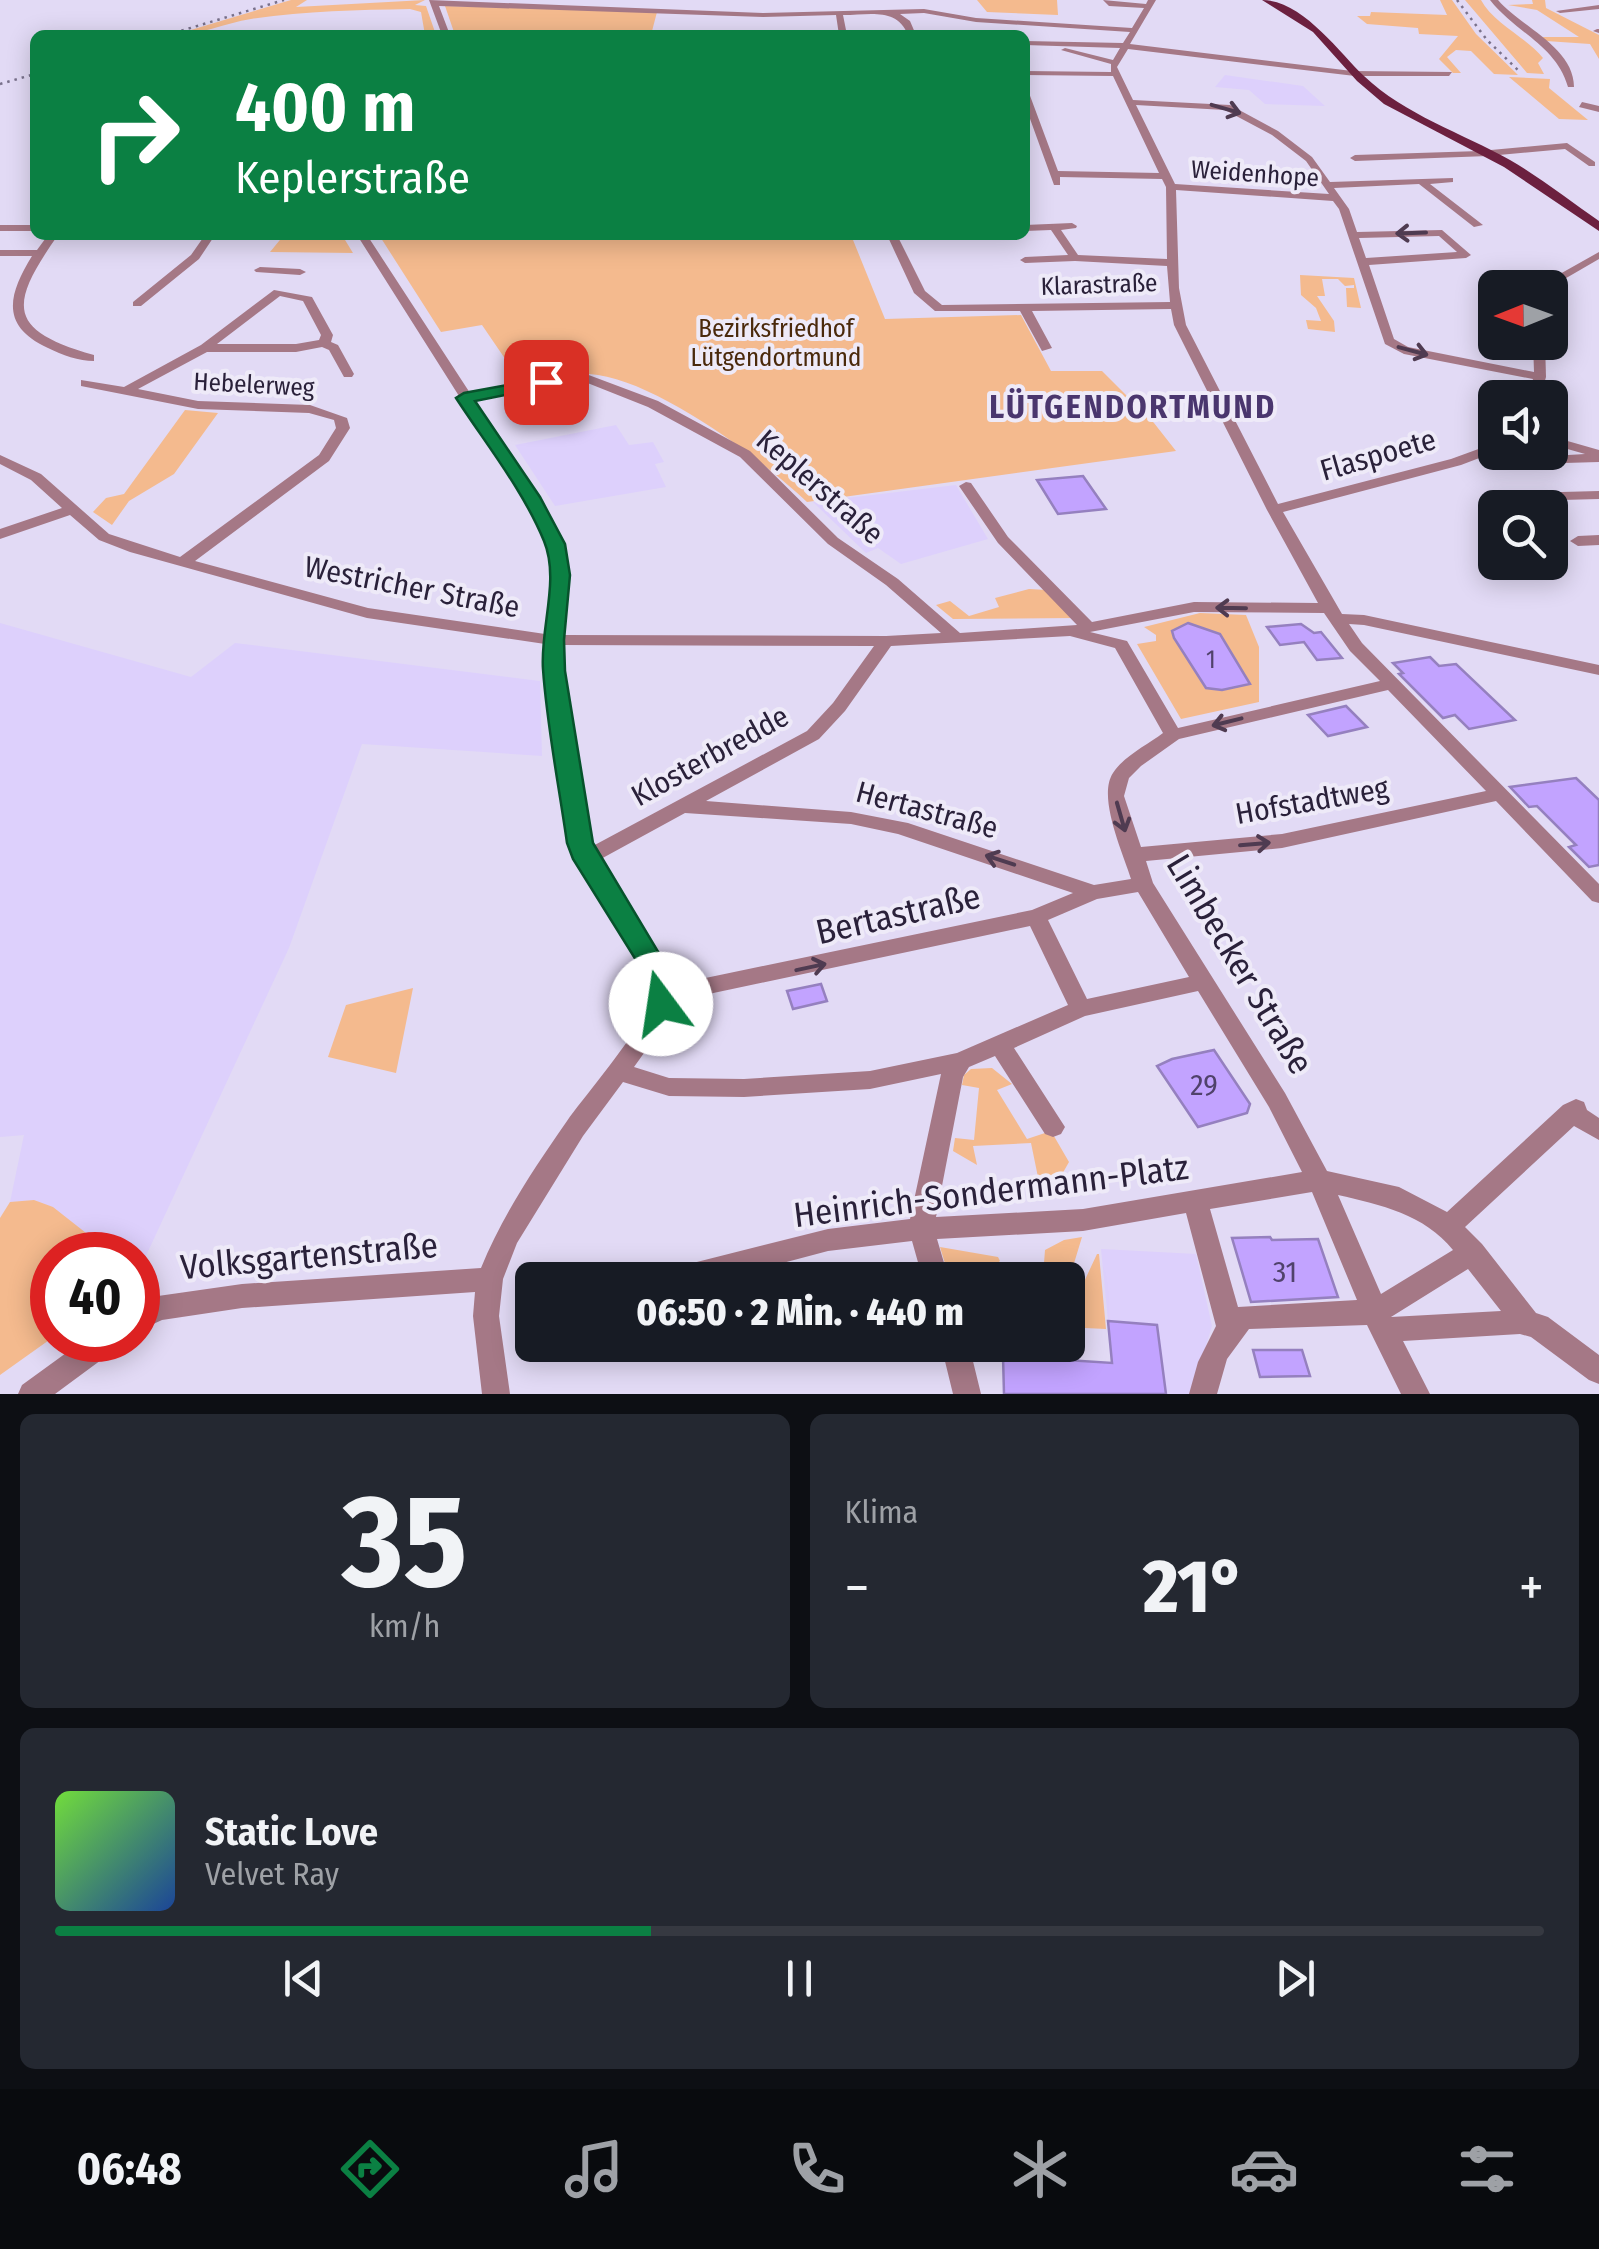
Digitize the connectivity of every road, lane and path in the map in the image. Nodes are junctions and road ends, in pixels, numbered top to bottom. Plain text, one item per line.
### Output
1 (1268, 0) edge
2 (1494, 0) edge
3 (1579, 0) edge
4 (434, 2) edge
5 (1150, 3) edge
6 (1106, 4) edge
7 (1599, 5) edge
8 (893, 12) junction
9 (1560, 12) dead end
10 (839, 14) junction
11 (976, 20) junction
12 (444, 30) edge
13 (842, 30) edge
14 (910, 30) edge
15 (992, 30) edge
16 (1132, 30) junction
17 (1030, 43) edge
18 (1053, 45) junction
19 (1122, 46) junction
20 (1114, 68) junction
21 (1030, 73) edge
22 (1355, 73) junction
23 (1449, 74) dead end
24 (1571, 85) dead end
25 (1130, 102) junction
26 (1582, 105) dead end
27 (1030, 106) edge
28 (1599, 109) edge
29 (1545, 130) dead end
30 (1567, 146) junction
31 (1486, 152) junction
32 (1355, 158) dead end
33 (1592, 164) dead end
34 (1450, 180) dead end
35 (1168, 182) junction
36 (1422, 182) junction
37 (1328, 185) junction
38 (1337, 198) junction
39 (1478, 225) dead end
40 (1054, 226) junction
41 (1072, 226) dead end
42 (1599, 227) edge
43 (0, 228) edge
44 (30, 228) edge
45 (1030, 228) edge
46 (1355, 235) junction
47 (48, 240) edge
48 (206, 240) edge
49 (365, 240) edge
50 (894, 240) edge
51 (0, 253) edge
52 (39, 253) junction
53 (1599, 255) edge
54 (1075, 258) junction
55 (1025, 260) dead end
56 (1363, 262) junction
57 (1172, 263) junction
58 (260, 270) dead end
59 (1568, 272) edge
60 (278, 292) junction
61 (122, 303) dead end
62 (137, 304) junction
63 (152, 305) dead end
64 (1174, 305) junction
65 (1025, 309) junction
66 (324, 343) junction
67 (205, 348) junction
68 (1046, 348) dead end
69 (90, 358) dead end
70 (1540, 360) edge
71 (348, 374) dead end
72 (1540, 377) junction
73 (1539, 380) edge
74 (86, 383) dead end
75 (123, 392) junction
76 (464, 398) junction
77 (1568, 446) edge
78 (1478, 454) edge
79 (1599, 456) edge
80 (1568, 458) edge
81 (0, 459) edge
82 (966, 486) dead end
83 (1599, 495) edge
84 (1568, 496) edge
85 (70, 510) junction
86 (1274, 510) junction
87 (0, 534) edge
88 (1599, 540) edge
89 (1578, 541) dead end
90 (183, 562) junction
91 (1332, 613) junction
92 (1144, 616) junction
93 (1088, 628) junction
94 (1061, 632) junction
95 (953, 635) junction
96 (553, 640) junction
97 (886, 641) junction
98 (1121, 645) junction
99 (1599, 670) edge
100 (1390, 684) junction
101 (1173, 735) junction
102 (1501, 794) junction
103 (682, 806) junction
104 (1133, 855) junction
105 (586, 859) junction
106 (1142, 884) junction
107 (1092, 892) junction
108 (1599, 896) edge
109 (1036, 917) junction
110 (1203, 982) junction
111 (663, 995) junction
112 (1081, 1009) junction
113 (1000, 1044) junction
114 (961, 1061) junction
115 (618, 1070) junction
116 (1053, 1126) dead end
117 (1599, 1130) edge
118 (1320, 1180) junction
119 (1195, 1202) junction
120 (1449, 1226) junction
121 (921, 1228) junction
122 (1472, 1252) junction
123 (743, 1262) edge
124 (931, 1262) edge
125 (490, 1279) junction
126 (160, 1308) edge
127 (1379, 1321) junction
128 (1528, 1324) junction
129 (1230, 1327) junction
130 (76, 1362) edge
131 (960, 1362) edge
132 (1599, 1372) edge
133 (32, 1394) edge
134 (496, 1394) edge
135 (967, 1394) edge
136 (1204, 1394) edge
137 (1416, 1394) edge

1 - 22 main road
2 - 24 street
3 - 7 street
4 - 10 street
4 - 12 street
5 - 6 street
5 - 16 street
7 - 9 street
8 - 10 street
8 - 11 street
8 - 14 street
10 - 13 street
11 - 15 street
11 - 16 street
16 - 19 street
17 - 18 street
18 - 19 street
18 - 20 street
19 - 20 street
19 - 22 street
20 - 21 street
20 - 25 street
22 - 23 street
22 - 31 main road
25 - 35 street
25 -> 37 street
26 - 28 street
27 - 35 street, Weidenhope
29 - 30 street
30 - 31 street
30 - 33 street
31 - 32 street
31 - 42 main road
34 - 36 street
35 - 38 street, Weidenhope
35 - 57 street
36 - 37 street
36 - 39 street
37 - 38 street
38 - 46 street
40 - 41 street
40 - 45 street
40 - 54 street
43 - 44 street
46 - 56 street
56 -> 46 street
47 - 52 street
48 - 62 street
49 - 76 street
50 - 65 street, Klarastraße
51 - 52 street
52 - 69 street
53 - 59 street
54 - 55 street
54 - 57 street
56 -> 72 street
57 - 64 street
58 - 60 street, Hebelerweg
60 - 66 street, Hebelerweg
60 - 67 street, Hebelerweg
61 - 62 street
62 - 63 street
64 - 65 street, Klarastraße
64 - 86 street
65 - 68 street, Klarastraße
66 - 67 street, Hebelerweg
66 - 71 street, Hebelerweg
67 - 75 street, Hebelerweg
70 - 72 street
72 - 73 street
74 - 75 street, Hebelerweg
75 - 90 street, Hebelerweg
76 - 95 street, Keplerstraße
76 - 96 street
77 - 79 street
78 - 86 street, Flaspoete
79 - 80 street
81 - 85 street, Westricher Straße
82 - 93 street
83 - 84 street
85 - 87 street
85 - 90 street, Westricher Straße
86 - 91 street
88 - 89 street
90 - 96 street, Westricher Straße
91 -> 92 street, Westricher Straße
91 - 99 street, Westricher Straße
91 - 100 street
92 - 93 street, Westricher Straße
92 - 98 street
93 - 94 street, Westricher Straße
94 - 95 street, Westricher Straße
94 - 98 street
95 - 97 street, Westricher Straße
96 - 97 street, Westricher Straße
96 - 105 street
97 - 103 street, Klosterbredde
98 - 101 street
100 -> 101 street, Limbecker Straße
100 - 102 street
101 -> 104 street, Limbecker Straße
104 -> 102 street, Hofstadtweg
102 - 108 street
103 - 105 street, Klosterbredde
107 -> 103 street, Hertastraße
104 - 106 street, Limbecker Straße
105 - 111 street
106 - 107 street, Bertastraße
106 - 110 street, Limbecker Straße
107 - 109 street, Bertastraße
111 -> 109 street, Bertastraße
109 - 112 street
110 - 112 street
110 - 118 street, Limbecker Straße
111 - 115 street
112 - 113 street
113 - 114 street
113 - 116 street
114 - 115 street
114 - 121 street
115 - 125 street
117 - 120 street
118 - 119 street, Heinrich-Sondermann-Platz
118 - 120 street
118 - 127 street, Limbecker Straße
119 - 121 street, Heinrich-Sondermann-Platz
119 - 129 street
120 - 122 street
121 - 123 street, Heinrich-Sondermann-Platz
121 - 124 street
122 - 127 street
122 - 128 street
125 - 126 street, Volksgartenstraße
125 - 134 street
127 - 128 street
127 - 129 street
127 - 137 street, Limbecker Straße
128 - 132 street
129 - 136 street
130 - 133 street
131 - 135 street

